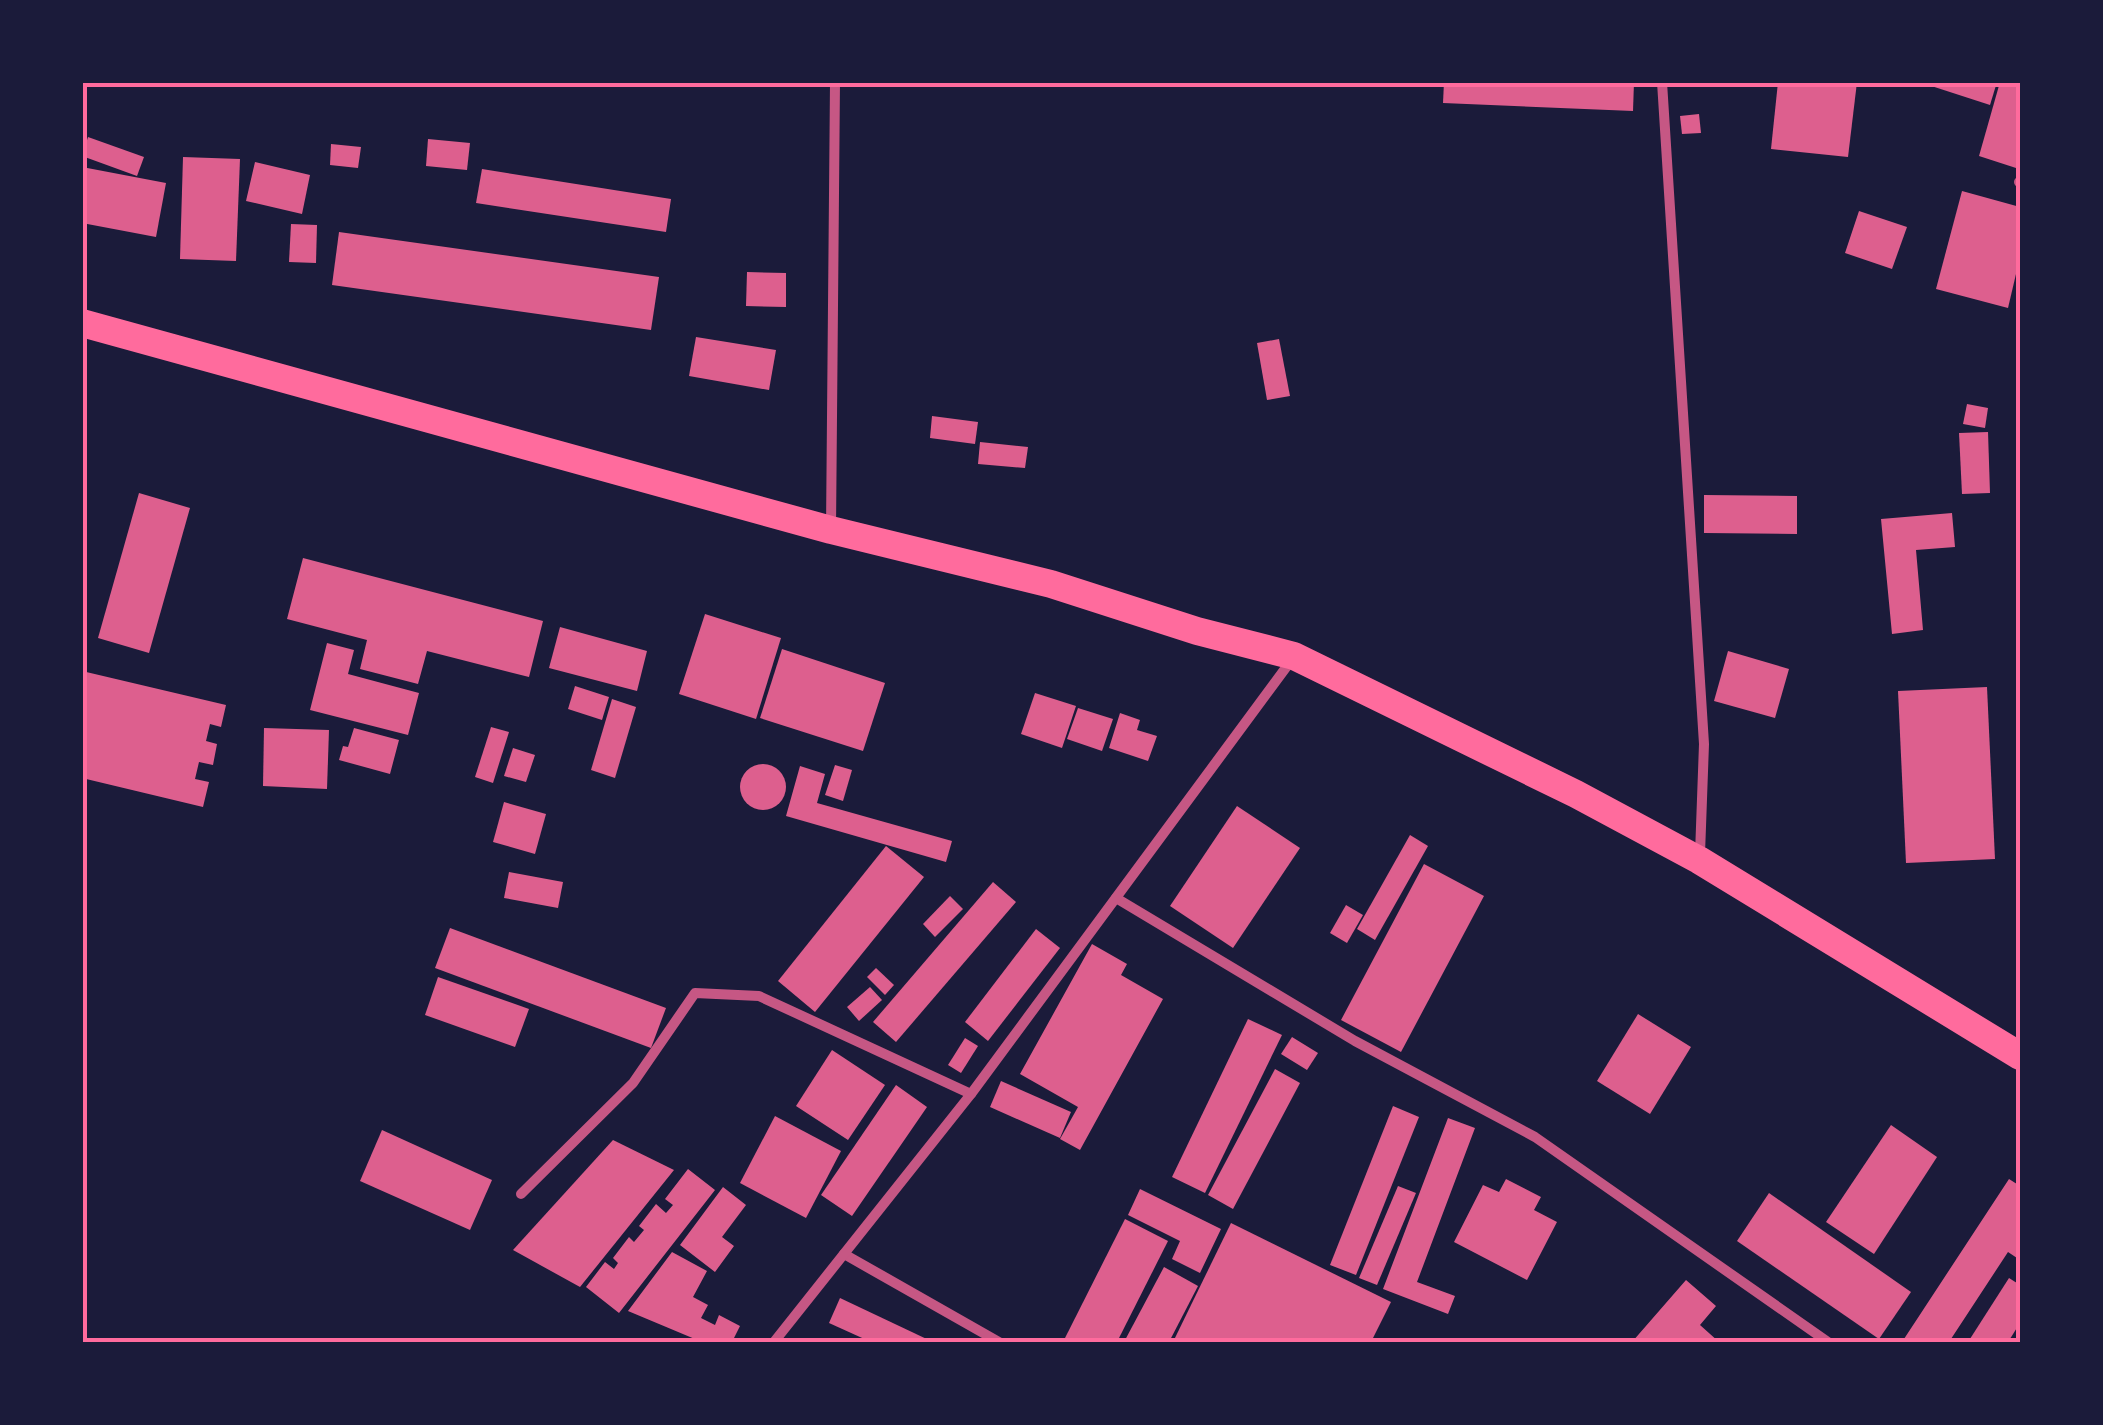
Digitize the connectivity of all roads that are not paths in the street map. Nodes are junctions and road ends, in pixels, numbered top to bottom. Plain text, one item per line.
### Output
1 (835, 82) edge
2 (1662, 82) edge
3 (82, 323) edge
4 (831, 530) junction
5 (1294, 656) junction
6 (1700, 860) junction
7 (1116, 898) junction
8 (2020, 1056) edge
9 (971, 1094) junction
10 (522, 1194) dead end
11 (844, 1254) junction
12 (774, 1342) edge
13 (999, 1342) edge
14 (1828, 1342) edge

1 - 4 street
2 - 6 street
3 - 4 highway
4 - 5 highway
5 - 6 highway
5 - 7 street
6 - 8 highway
7 - 9 street
7 - 14 street
9 - 10 street
9 - 11 street
11 - 12 street
11 - 13 street

